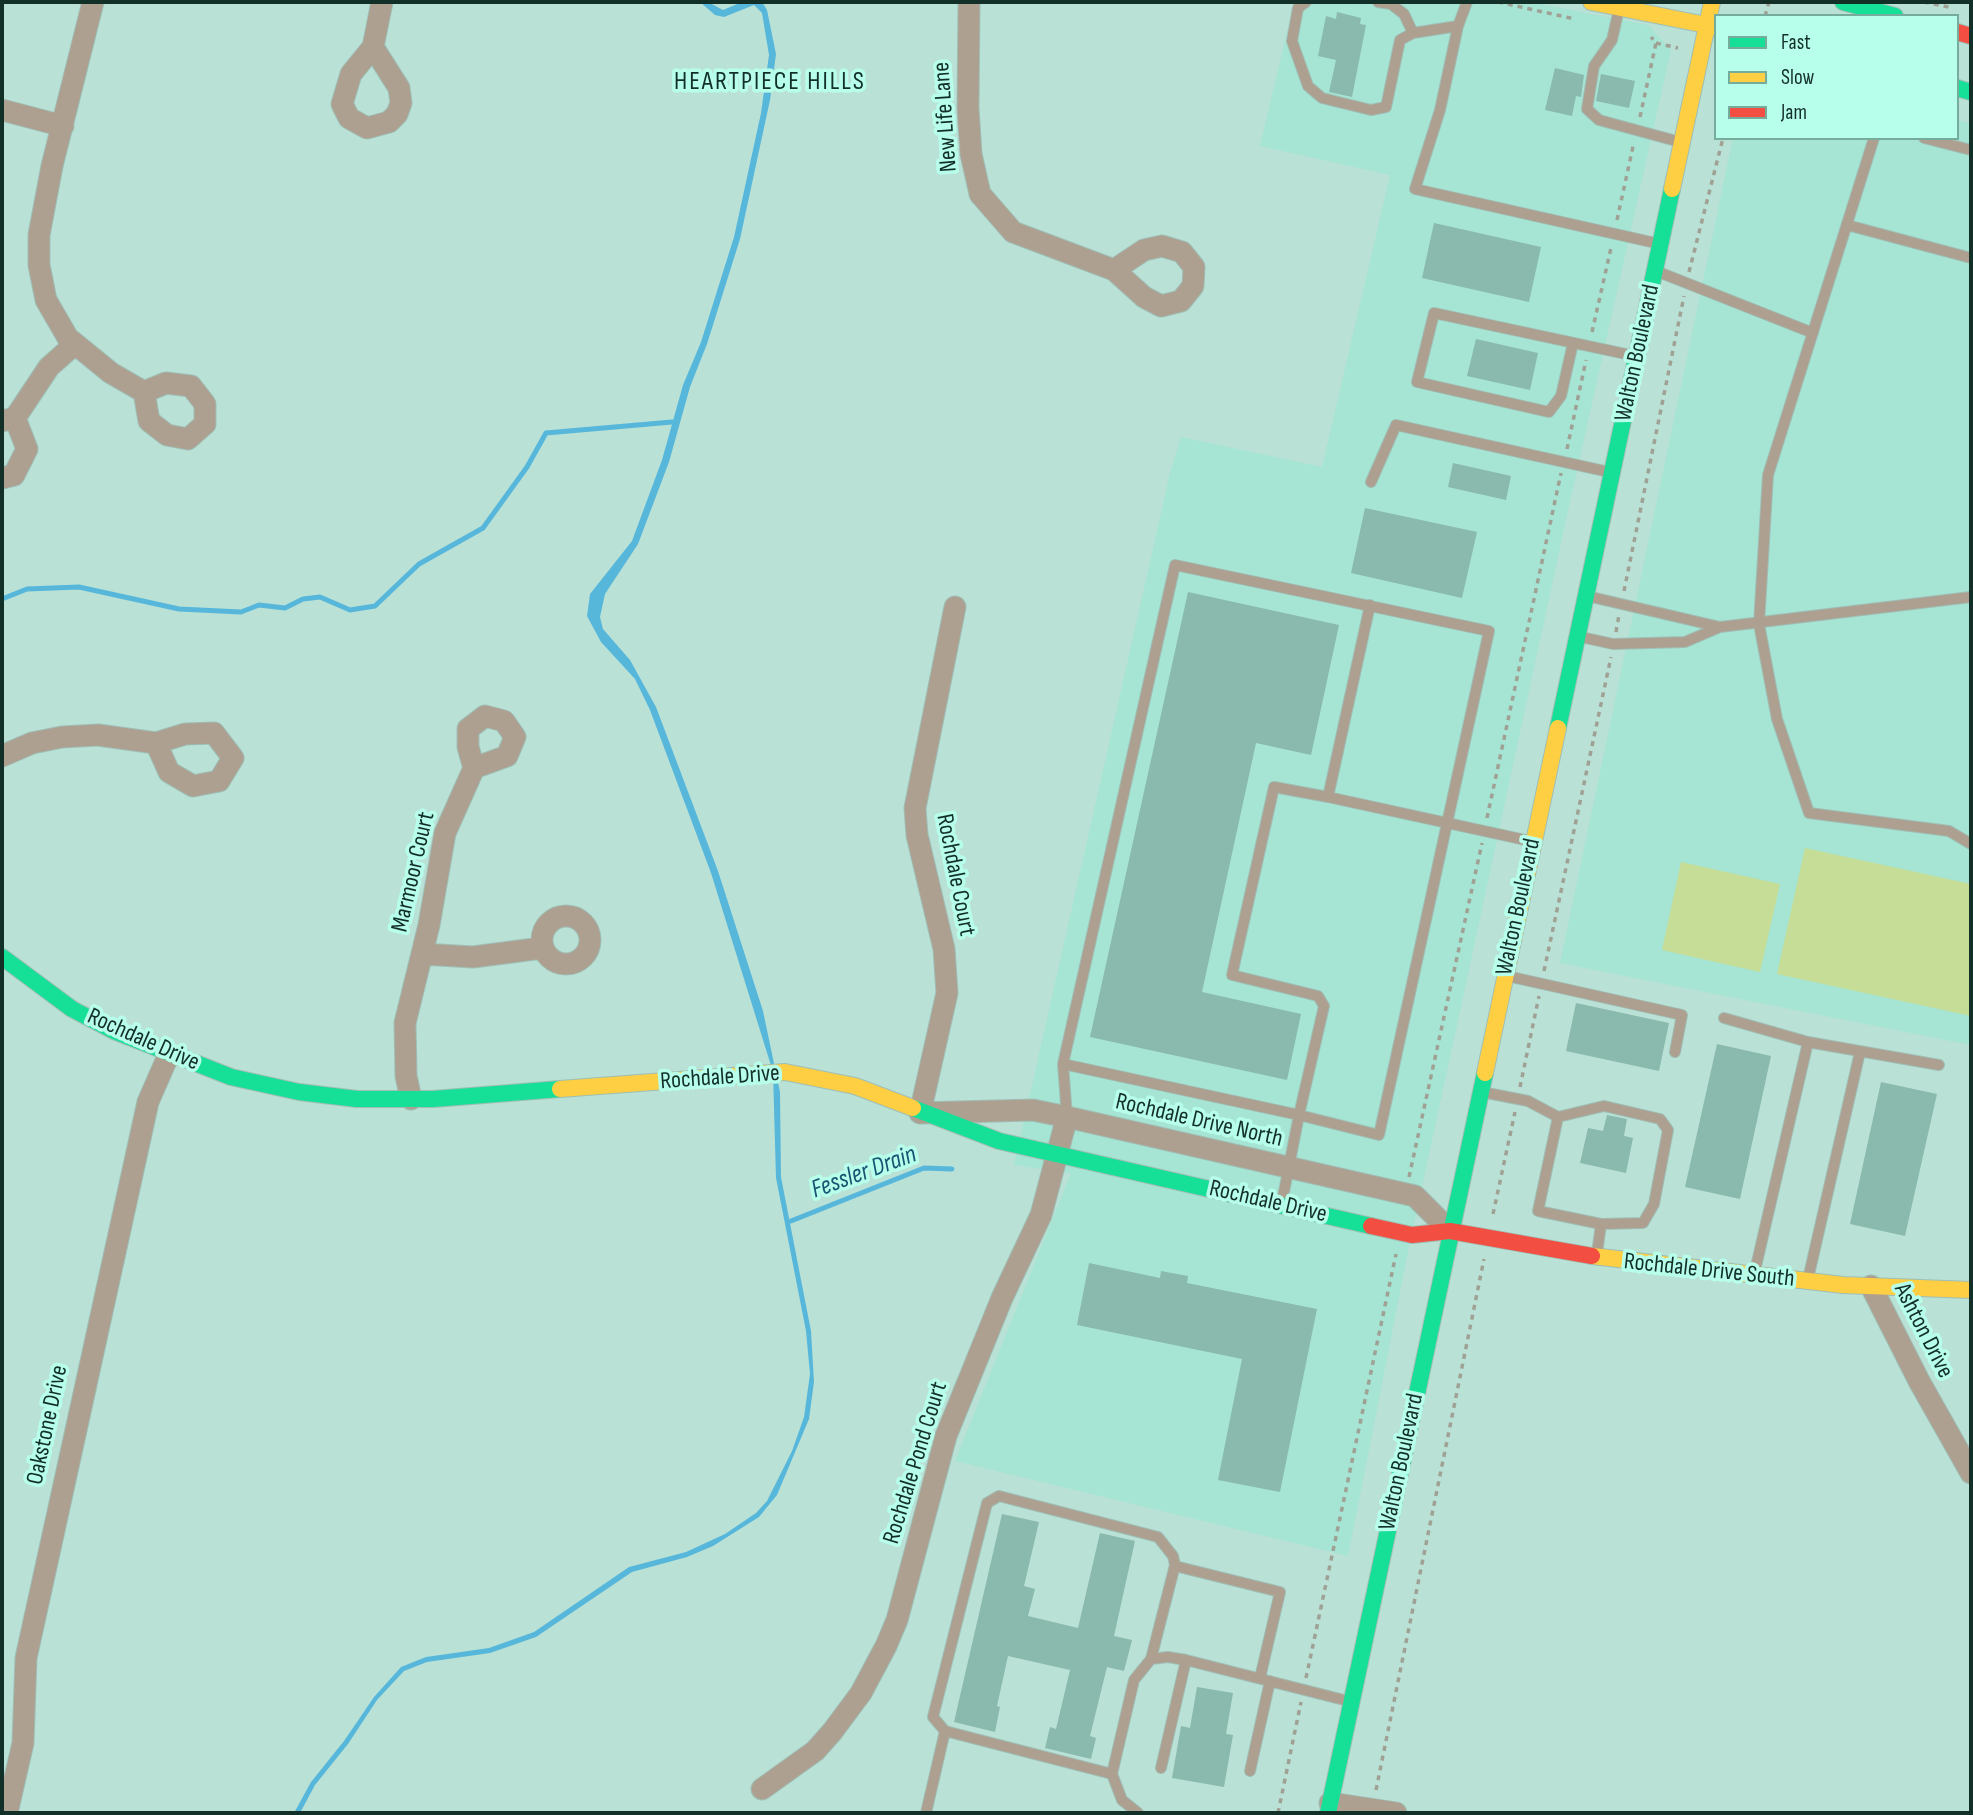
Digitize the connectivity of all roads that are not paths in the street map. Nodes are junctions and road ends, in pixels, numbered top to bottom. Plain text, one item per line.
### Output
1 (93, 2) edge
2 (382, 2) edge
3 (969, 2) edge
4 (1306, 2) edge
5 (1378, 2) edge
6 (1467, 2) edge
7 (1591, 2) edge
8 (1712, 2) edge
9 (1843, 2) edge
10 (1877, 6) edge
11 (1620, 8) junction
12 (1458, 26) junction
13 (1711, 26) edge
14 (1413, 33) junction
15 (373, 47) dead end
16 (2, 110) edge
17 (63, 126) junction
18 (1873, 140) edge
19 (1932, 140) edge
20 (1683, 143) junction
21 (1971, 150) edge
22 (1847, 225) junction
23 (1662, 244) junction
24 (1971, 258) edge
25 (1114, 270) dead end
26 (1656, 271) junction
27 (1812, 333) junction
28 (1573, 343) junction
29 (75, 344) junction
30 (1638, 357) junction
31 (144, 392) dead end
32 (8, 420) edge
33 (1612, 473) junction
34 (2, 478) edge
35 (1371, 482) dead end
36 (1586, 596) junction
37 (1971, 597) edge
38 (1370, 605) junction
39 (955, 607) dead end
40 (1759, 624) junction
41 (1720, 627) junction
42 (1577, 636) junction
43 (156, 743) dead end
44 (2, 756) edge
45 (474, 768) dead end
46 (1328, 797) junction
47 (1449, 823) junction
48 (1533, 842) junction
49 (1971, 844) edge
50 (542, 948) dead end
51 (422, 954) junction
52 (2, 957) edge
53 (1504, 975) junction
54 (1724, 1018) dead end
55 (1808, 1042) junction
56 (1675, 1052) dead end
57 (1860, 1052) junction
58 (169, 1054) junction
59 (1063, 1064) junction
60 (1939, 1065) dead end
61 (1480, 1091) junction
62 (411, 1099) junction
63 (920, 1113) junction
64 (1299, 1115) junction
65 (1067, 1117) junction
66 (1558, 1117) junction
67 (1058, 1154) junction
68 (1287, 1167) junction
69 (1282, 1205) junction
70 (1601, 1224) junction
71 (1450, 1231) junction
72 (1597, 1258) junction
73 (1753, 1276) junction
74 (1807, 1281) junction
75 (1871, 1286) junction
76 (1971, 1290) edge
77 (1971, 1473) edge
78 (1175, 1566) junction
79 (1151, 1659) junction
80 (1186, 1660) junction
81 (1265, 1680) junction
82 (1351, 1702) junction
83 (945, 1731) junction
84 (1161, 1768) dead end
85 (1250, 1771) dead end
86 (1112, 1774) junction
87 (762, 1789) dead end
88 (1329, 1808) edge
89 (7, 1813) edge
90 (926, 1813) edge
91 (1138, 1813) edge
92 (1396, 1813) edge

1 - 17 street
2 - 15 street
3 - 25 street, New Life Lane
4 - 14 lane
5 - 14 lane
6 - 12 lane
7 - 11 main road
8 - 13 main road, Walton Boulevard
9 - 10 main road
11 - 13 main road
11 - 20 lane
12 - 14 lane
12 - 23 lane
13 - 20 main road, Walton Boulevard
16 - 17 street
17 - 29 street
18 - 22 lane
19 - 21 lane
20 - 23 main road, Walton Boulevard
22 - 24 lane
22 - 27 lane
23 - 26 main road, Walton Boulevard
26 - 27 lane
26 - 30 main road, Walton Boulevard
27 - 40 lane
28 - 28 lane
28 - 30 lane
29 - 31 street
29 - 32 street
30 - 33 main road, Walton Boulevard
32 - 34 street
33 - 35 lane
33 - 36 main road, Walton Boulevard
36 - 41 lane
36 - 42 main road, Walton Boulevard
37 - 40 lane
38 - 46 lane
38 - 47 lane
38 - 59 lane
39 - 63 street, Rochdale Court
40 - 41 lane
40 - 49 lane
41 - 42 lane
42 - 48 main road, Walton Boulevard
43 - 44 street
45 - 51 street, Marmoor Court
46 - 47 lane
46 - 64 lane
47 - 48 lane
47 - 64 lane
48 - 53 main road, Walton Boulevard
50 - 51 street, Marmoor Court
51 - 62 street
52 - 58 main road, Rochdale Drive
53 - 56 lane
53 - 61 main road, Walton Boulevard
54 - 55 lane
55 - 57 lane
55 - 73 lane
57 - 60 lane
57 - 74 lane
58 - 62 main road, Rochdale Drive
58 - 89 street, Oakstone Drive
59 - 64 lane
59 - 65 lane
61 - 66 lane
61 - 71 main road, Walton Boulevard
62 - 63 main road, Rochdale Drive
63 - 65 street, Rochdale Drive North
63 - 67 main road, Rochdale Drive
64 - 68 lane
65 - 67 street, Rochdale Pond Court
65 - 68 street, Rochdale Drive North
66 - 70 lane
66 - 70 lane
67 - 69 main road, Rochdale Drive
67 - 87 street, Rochdale Pond Court
68 - 69 lane
68 - 71 street, Rochdale Drive North
69 - 71 main road, Rochdale Drive
70 - 72 lane
71 - 72 main road, Rochdale Drive South
71 - 82 main road, Walton Boulevard
72 - 73 main road, Rochdale Drive South
73 - 74 main road, Rochdale Drive South
74 - 75 main road, Rochdale Drive South
75 - 76 main road, Rochdale Drive South
75 - 77 street, Ashton Drive
78 - 79 lane
78 - 81 lane
78 - 83 lane
79 - 80 lane
79 - 86 lane
80 - 81 lane
80 - 84 lane
81 - 82 lane
81 - 85 lane
82 - 88 main road, Walton Boulevard
83 - 86 lane
83 - 90 lane
86 - 91 lane
88 - 92 street

